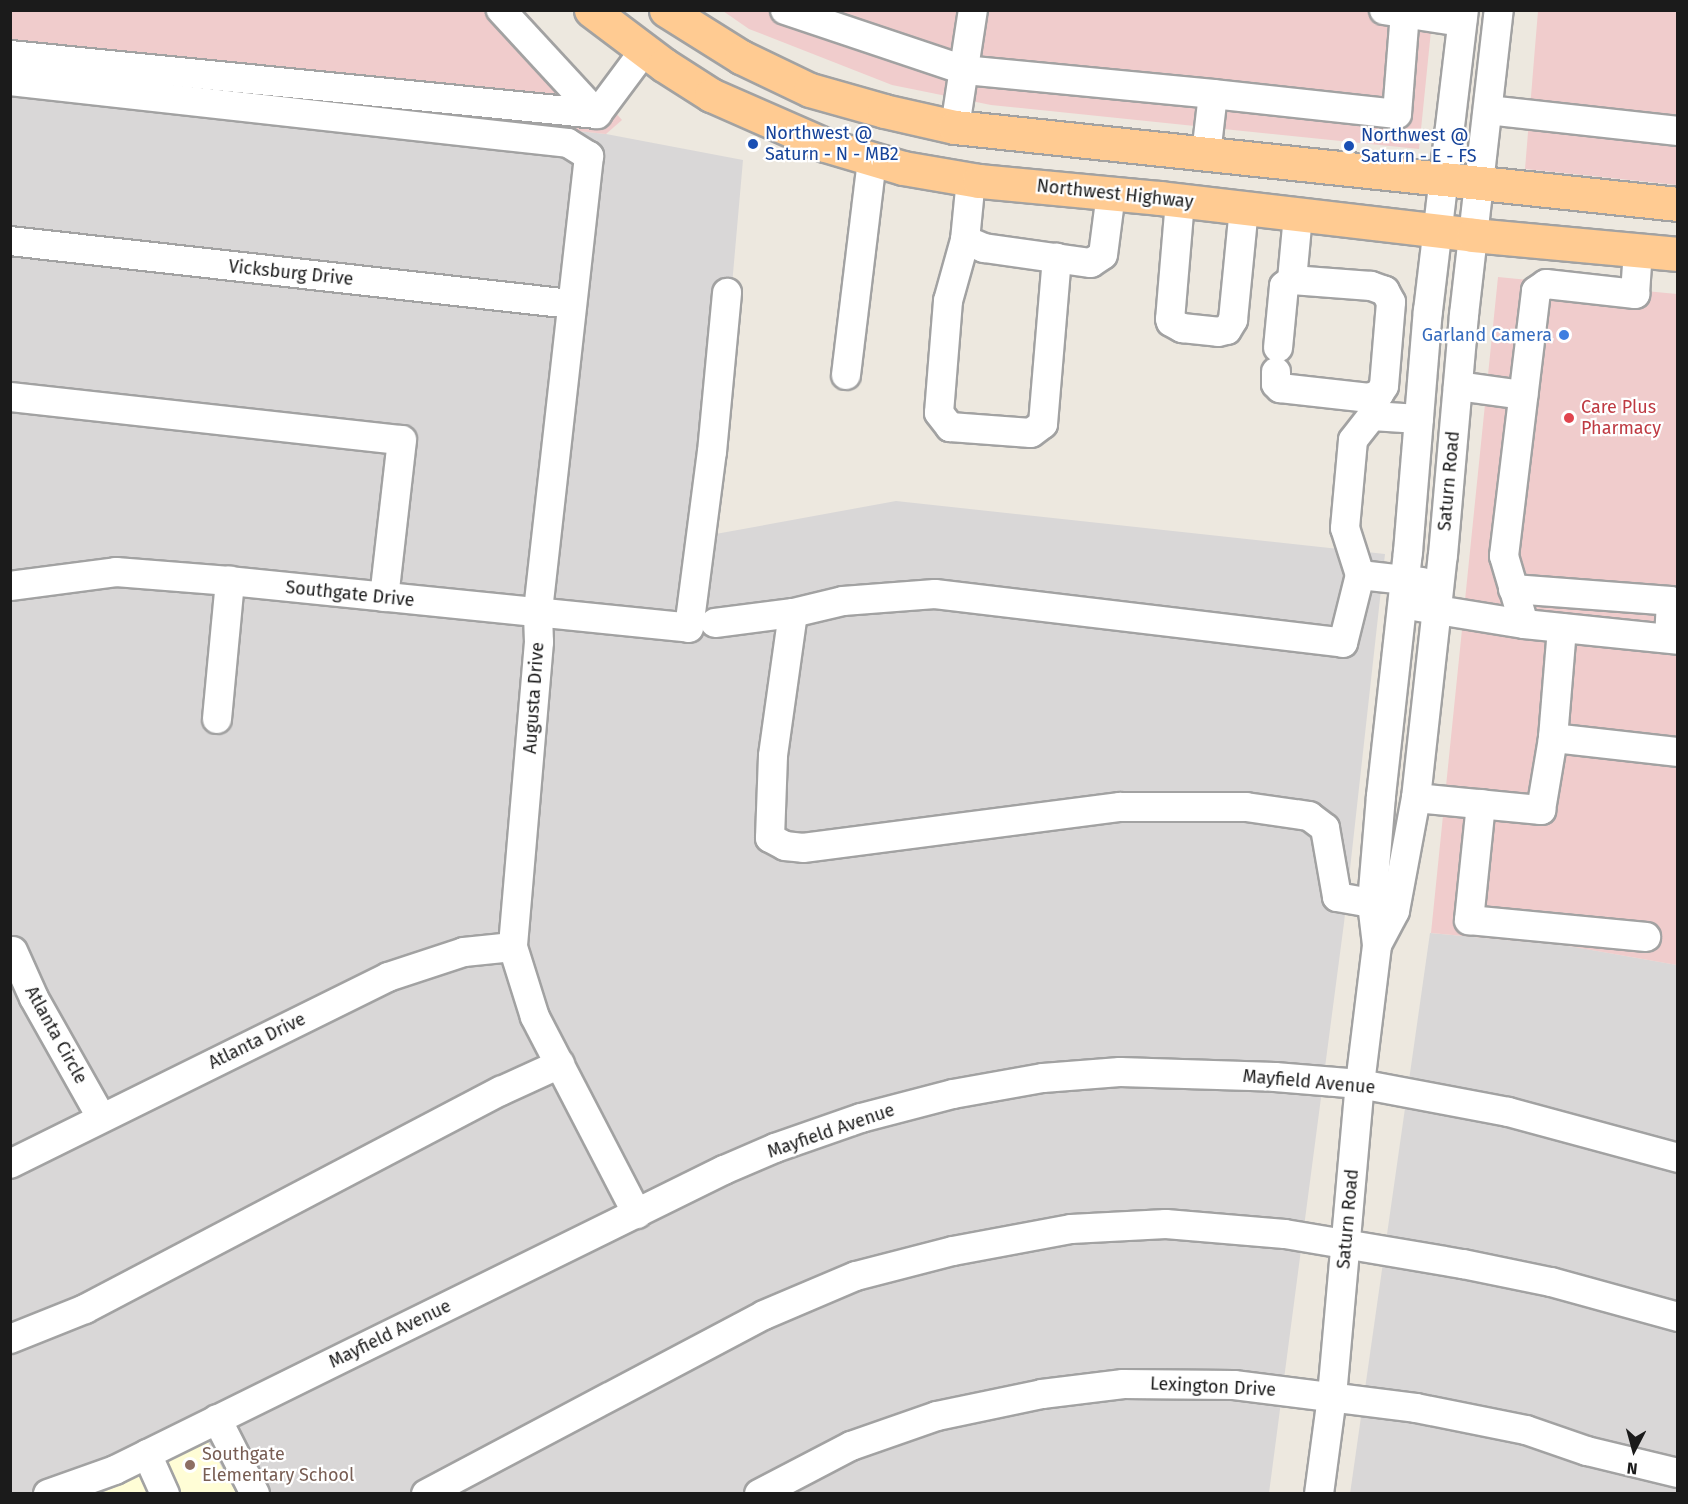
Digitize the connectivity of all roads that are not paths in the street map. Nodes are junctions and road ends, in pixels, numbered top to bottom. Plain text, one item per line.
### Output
1 (501, 10) edge
2 (591, 10) edge
3 (666, 10) edge
4 (785, 10) edge
5 (973, 10) edge
6 (1499, 10) edge
7 (1394, 12) edge
8 (1463, 16) edge
9 (644, 51) junction
10 (10, 55) edge
11 (964, 70) junction
12 (10, 81) edge
13 (1213, 94) junction
14 (1488, 110) junction
15 (597, 114) junction
16 (956, 127) junction
17 (1677, 131) edge
18 (1206, 154) junction
19 (872, 159) junction
20 (960, 177) junction
21 (1444, 181) junction
22 (1479, 184) junction
23 (1111, 193) junction
24 (1180, 201) junction
25 (1677, 204) edge
26 (1244, 208) junction
27 (1298, 215) junction
28 (1438, 231) junction
29 (1473, 235) junction
30 (965, 240) junction
31 (10, 241) edge
32 (1638, 250) junction
33 (1677, 254) edge
34 (1057, 258) junction
35 (1292, 280) junction
36 (726, 293) dead end
37 (1391, 302) junction
38 (571, 304) junction
39 (1429, 306) junction
40 (846, 375) dead end
41 (1384, 386) junction
42 (1458, 386) junction
43 (1422, 390) junction
44 (1523, 395) junction
45 (10, 397) edge
46 (1419, 419) junction
47 (1360, 575) junction
48 (230, 581) junction
49 (10, 586) edge
50 (1513, 589) junction
51 (1404, 593) junction
52 (384, 597) junction
53 (1438, 597) junction
54 (793, 613) junction
55 (538, 614) junction
56 (1524, 624) junction
57 (702, 626) junction
58 (1562, 628) junction
59 (1673, 639) edge
60 (217, 719) dead end
61 (1553, 738) junction
62 (1677, 752) edge
63 (1416, 798) junction
64 (1481, 804) junction
65 (1372, 903) junction
66 (1646, 937) dead end
67 (1377, 945) junction
68 (513, 947) junction
69 (13, 951) dead end
70 (560, 1064) junction
71 (1360, 1084) junction
72 (101, 1117) junction
73 (1677, 1158) edge
74 (10, 1164) edge
75 (637, 1214) junction
76 (1346, 1246) junction
77 (1677, 1317) edge
78 (10, 1338) edge
79 (1332, 1396) junction
80 (217, 1419) junction
81 (147, 1454) junction
82 (1677, 1473) edge
83 (48, 1494) edge
84 (165, 1494) edge
85 (255, 1494) edge
86 (426, 1494) edge
87 (759, 1494) edge
88 (1319, 1494) edge

1 - 15 street
2 - 9 main road, Northwest Highway
3 - 16 main road
4 - 11 street
5 - 11 street
6 - 14 street, Saturn Road
7 - 8 street
7 - 13 street
8 - 21 street, Saturn Road
9 - 15 street
9 - 19 main road, Northwest Highway
10 - 15 street
11 - 13 street
11 - 16 street
12 - 38 street, Augusta Drive
13 - 18 street
14 - 17 street
14 - 22 street, Saturn Road
16 - 18 main road
16 - 20 main road
18 - 21 main road
19 - 20 main road, Northwest Highway
19 - 40 street
20 - 23 main road, Northwest Highway
20 - 30 street
21 - 22 main road
21 - 28 street, Saturn Road
22 - 25 main road
22 - 29 street, Saturn Road
23 - 24 main road, Northwest Highway
23 - 34 street
24 - 26 main road, Northwest Highway
24 - 26 street
26 - 27 main road, Northwest Highway
27 - 28 main road, Northwest Highway
27 - 35 street
28 - 29 main road, Northwest Highway
28 - 39 street, Saturn Road
29 - 32 main road, Northwest Highway
29 - 42 street, Saturn Road
30 - 34 street
30 - 34 street
31 - 38 street, Vicksburg Drive
32 - 33 main road, Northwest Highway
32 - 44 street
35 - 37 street
35 - 41 street
36 - 57 street
37 - 39 street
37 - 41 street
38 - 55 street, Augusta Drive
39 - 43 street, Saturn Road
41 - 43 street
42 - 44 street
42 - 53 street, Saturn Road
43 - 46 street, Saturn Road
44 - 50 street
45 - 52 street
46 - 47 street
46 - 51 street, Saturn Road
47 - 51 street
47 - 54 street, Southgate Drive
48 - 49 street, Southgate Drive
48 - 52 street, Southgate Drive
48 - 60 street
50 - 56 street
50 - 59 street
51 - 53 street
51 - 65 street, Saturn Road
52 - 55 street, Southgate Drive
53 - 56 street
53 - 63 street, Saturn Road
54 - 57 street, Southgate Drive
54 - 65 street
55 - 57 street, Southgate Drive
55 - 68 street, Augusta Drive
56 - 58 street
58 - 59 street
58 - 61 street
61 - 62 street
61 - 64 street
63 - 64 street
63 - 67 street, Saturn Road
64 - 66 street
65 - 67 street, Saturn Road
67 - 71 street, Saturn Road
68 - 70 street, Augusta Drive
68 - 72 street, Atlanta Drive
69 - 72 street, Atlanta Circle
70 - 75 street, Augusta Drive
70 - 78 street
71 - 73 street, Mayfield Avenue
71 - 75 street, Mayfield Avenue
71 - 76 street, Saturn Road
72 - 74 street, Atlanta Drive
75 - 80 street, Mayfield Avenue
76 - 77 street
76 - 79 street, Saturn Road
76 - 86 street
79 - 82 street, Lexington Drive
79 - 87 street, Lexington Drive
79 - 88 street, Saturn Road
80 - 81 street, Mayfield Avenue
80 - 85 street
81 - 83 street, Mayfield Avenue
81 - 84 street

